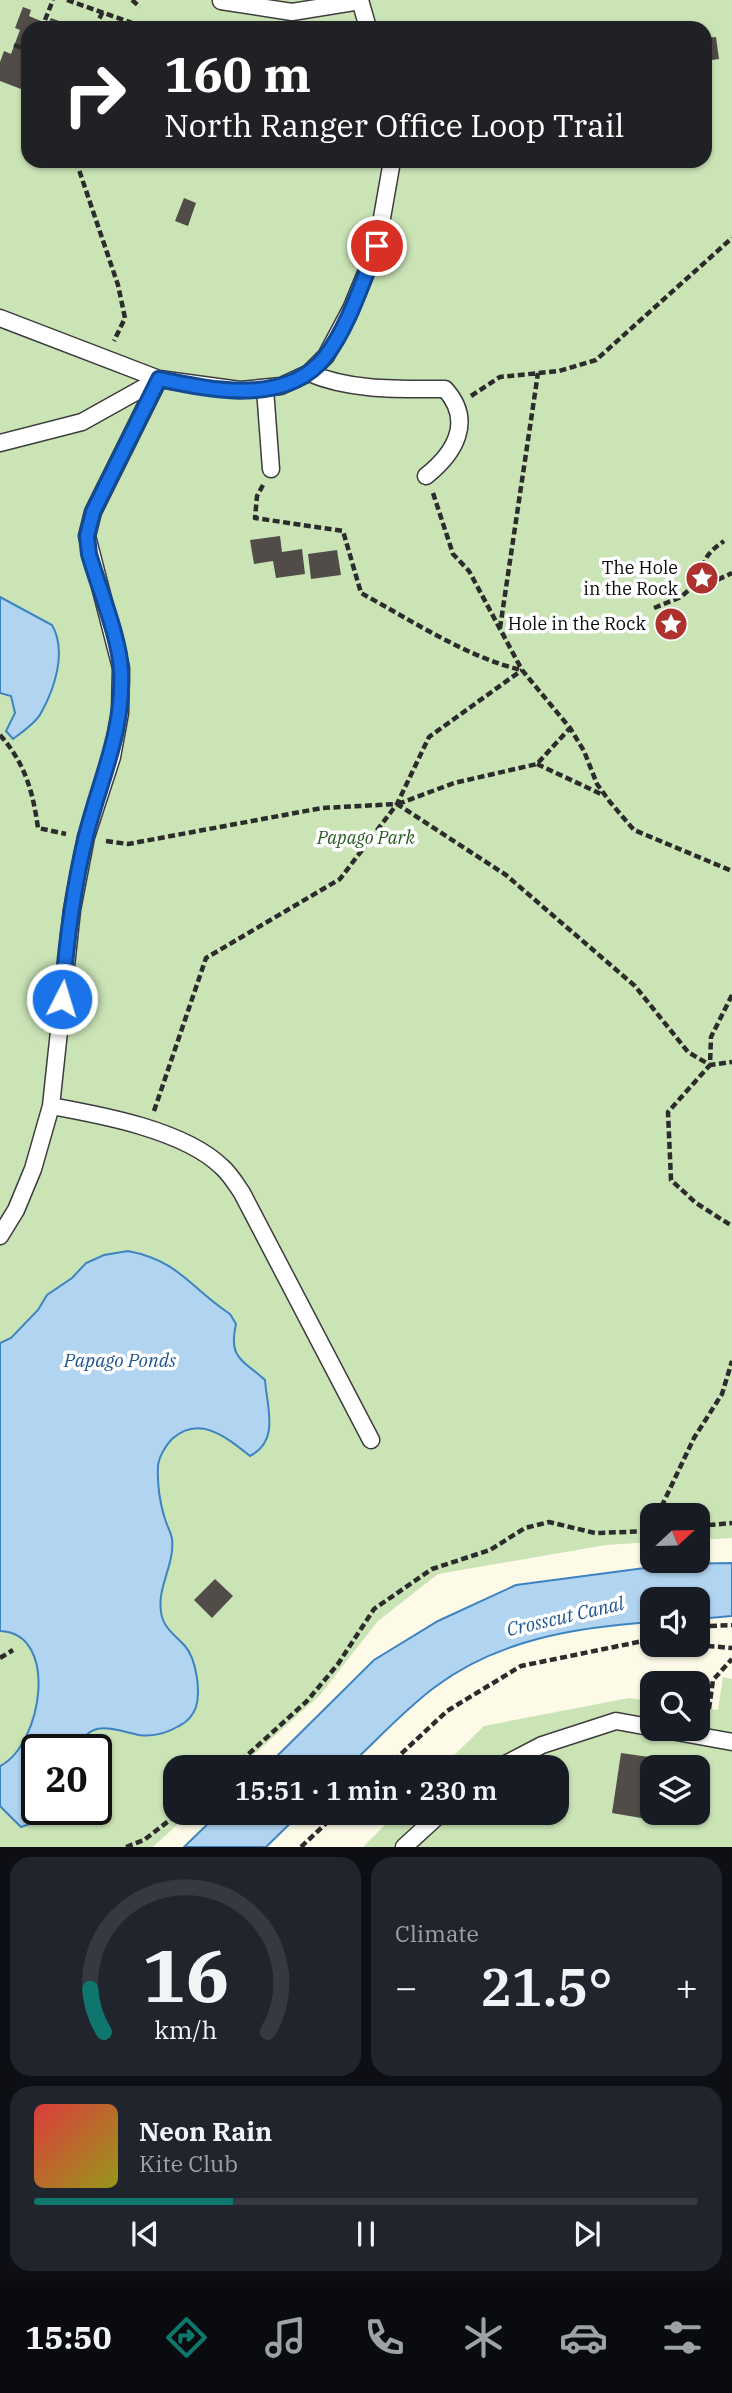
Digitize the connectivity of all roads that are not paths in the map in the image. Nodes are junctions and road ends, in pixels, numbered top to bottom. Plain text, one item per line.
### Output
1 (221, 1) edge
2 (360, 1) edge
3 (367, 21) edge
4 (391, 168) edge
5 (0, 318) edge
6 (309, 373) junction
7 (159, 379) junction
8 (265, 389) junction
9 (0, 443) edge
10 (271, 469) road end
11 (425, 477) road end
12 (51, 1106) junction
13 (0, 1236) edge
14 (371, 1440) dead end
15 (732, 1742) edge
16 (523, 1755) edge
17 (428, 1825) edge
18 (404, 1847) edge

1 - 2 lane
2 - 3 lane
4 - 6 lane
5 - 7 lane
6 - 8 lane
6 - 11 lane
7 - 8 lane
7 - 9 lane
7 - 12 lane
8 - 10 lane
12 - 13 lane
12 - 14 lane
15 - 16 lane
17 - 18 lane

